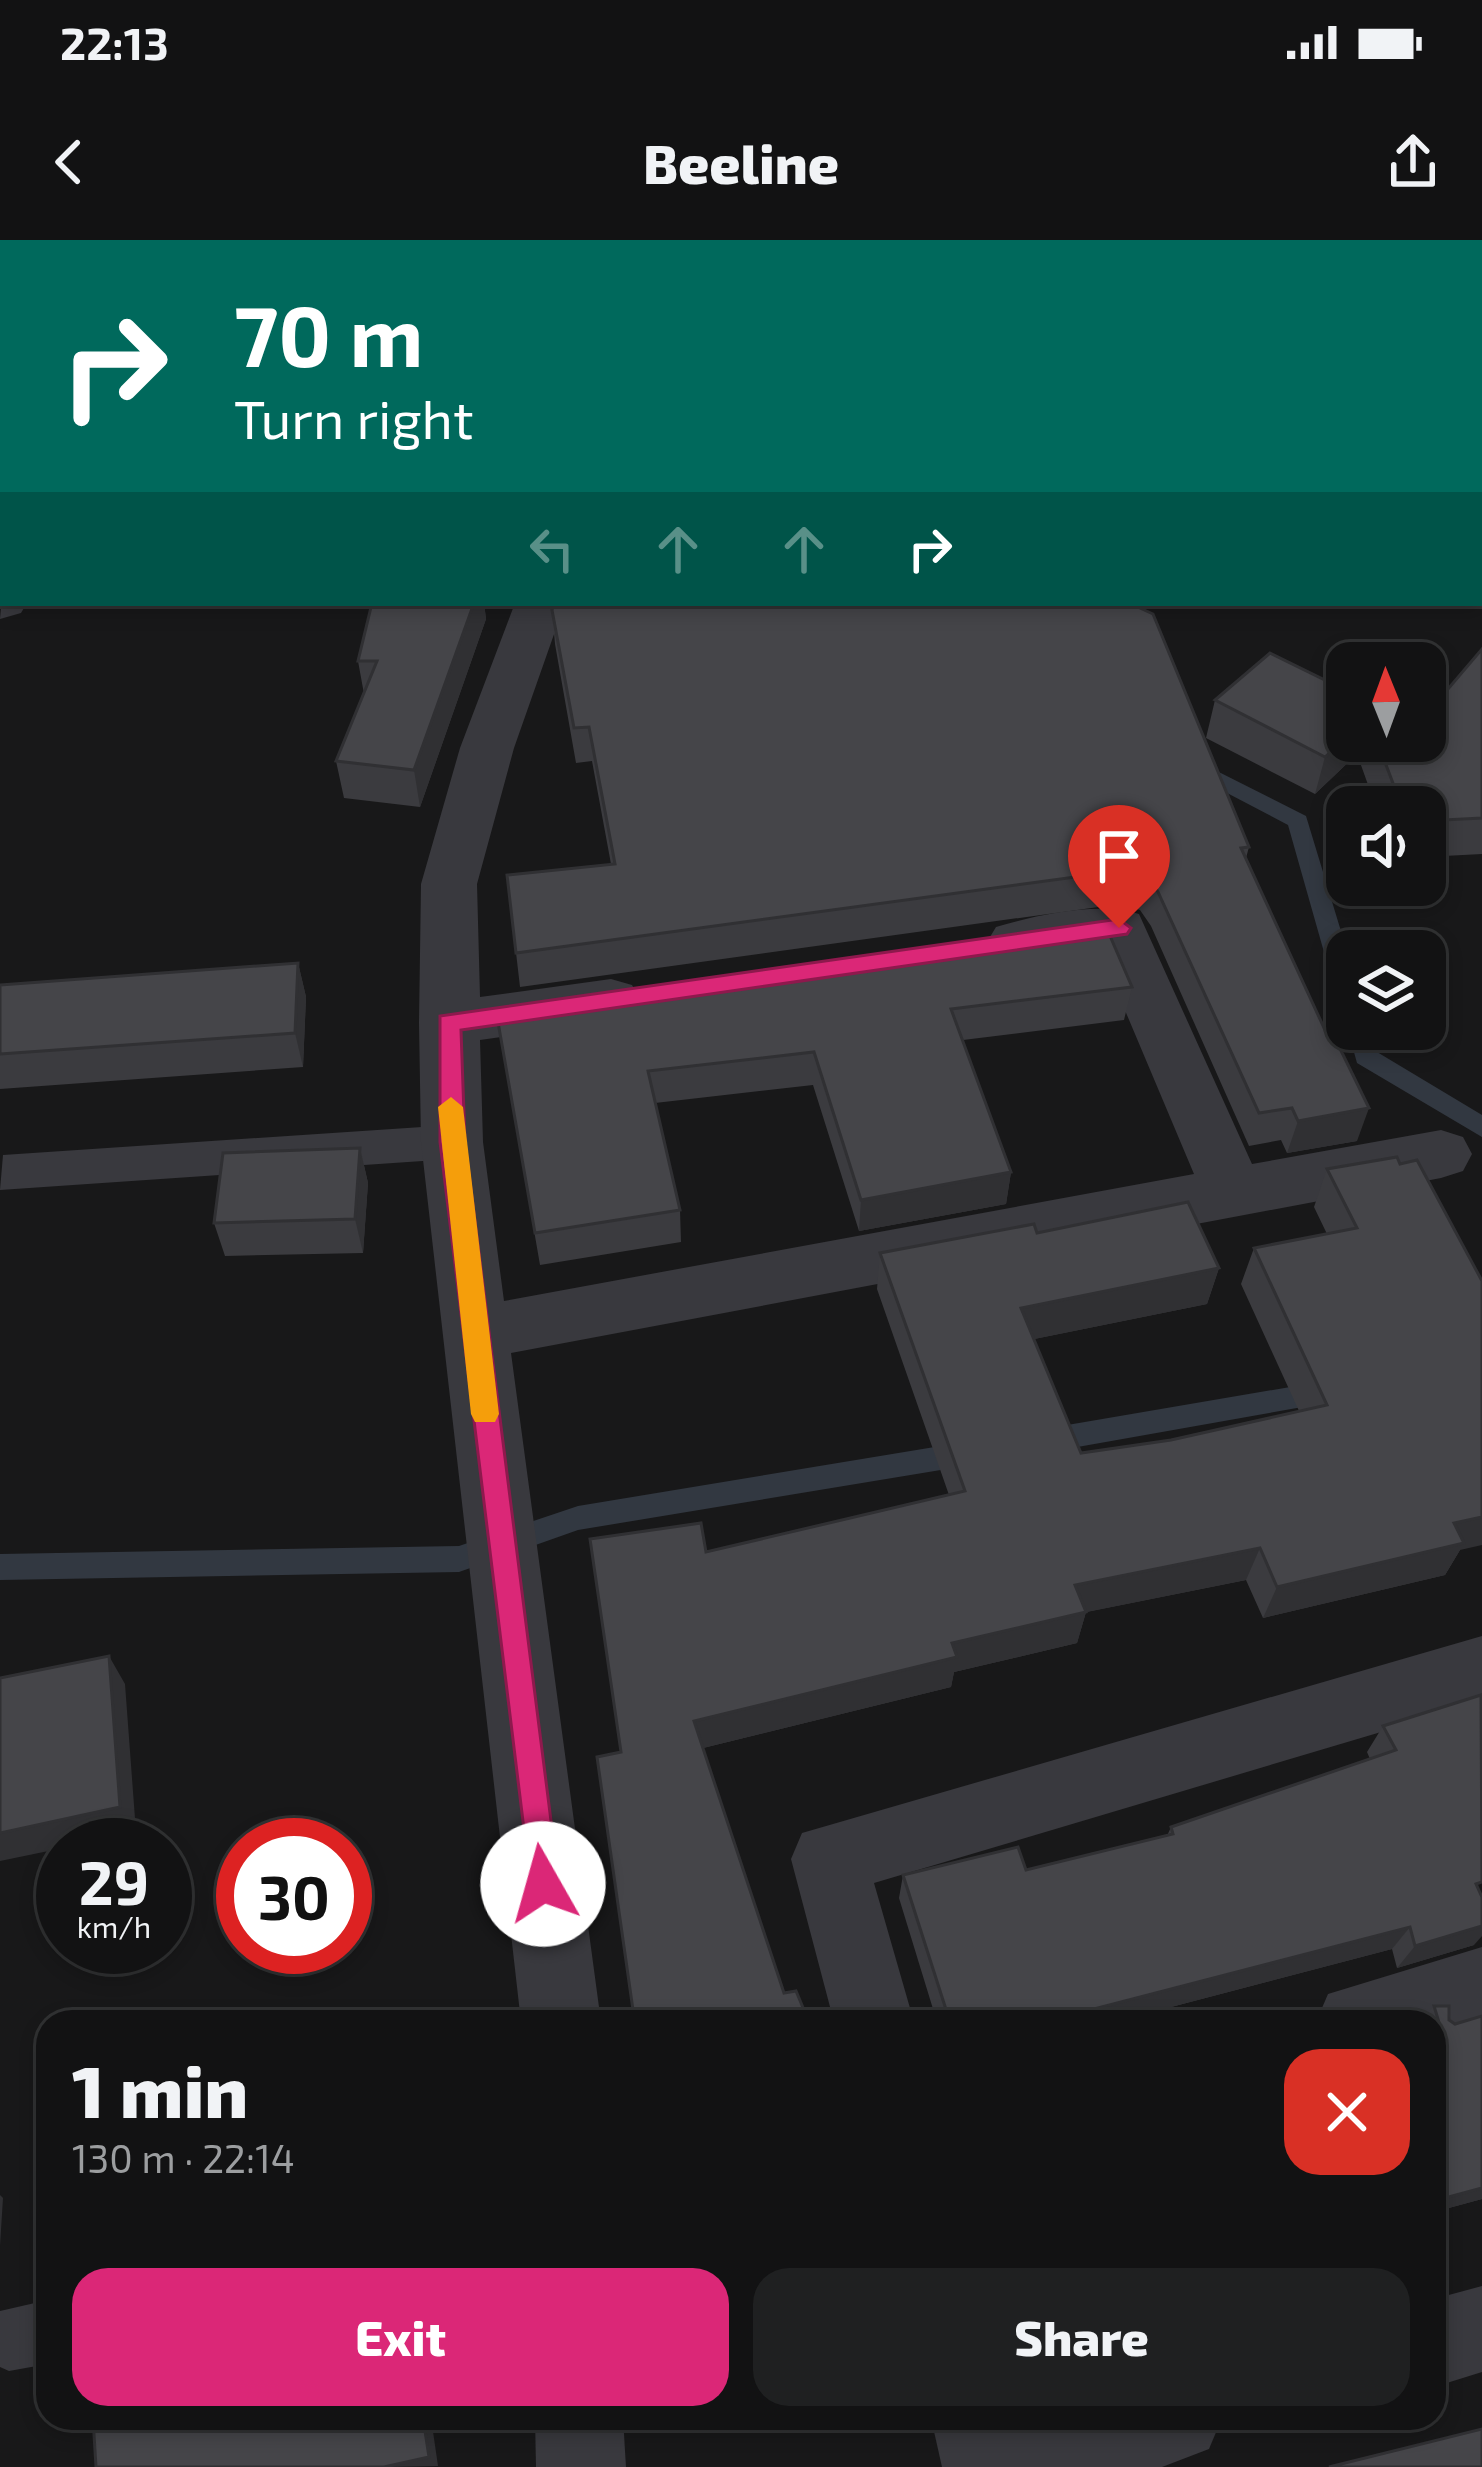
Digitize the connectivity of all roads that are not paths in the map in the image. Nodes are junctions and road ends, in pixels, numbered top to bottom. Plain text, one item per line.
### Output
1 (539, 606) edge
2 (957, 951) edge
3 (656, 993) edge
4 (448, 1023) junction
5 (452, 1142) junction
6 (1441, 1154) dead end
7 (3, 1173) dead end
8 (1233, 1192) junction
9 (475, 1333) junction
10 (1482, 1669) edge
11 (1482, 1987) edge
12 (560, 2010) edge
13 (871, 2010) edge
14 (1399, 2010) edge
15 (1482, 2329) edge
16 (1446, 2340) edge
17 (579, 2430) edge
18 (978, 2430) edge
19 (1137, 2430) edge
20 (581, 2467) edge
21 (987, 2467) edge
22 (1011, 2467) edge

1 - 4 street
2 - 8 street
3 - 4 street
4 - 5 street
5 - 7 lane
5 - 9 street
6 - 8 street
8 - 9 street
9 - 12 street
10 - 13 street
11 - 14 street
15 - 16 street
17 - 20 street
18 - 21 street
19 - 22 street

